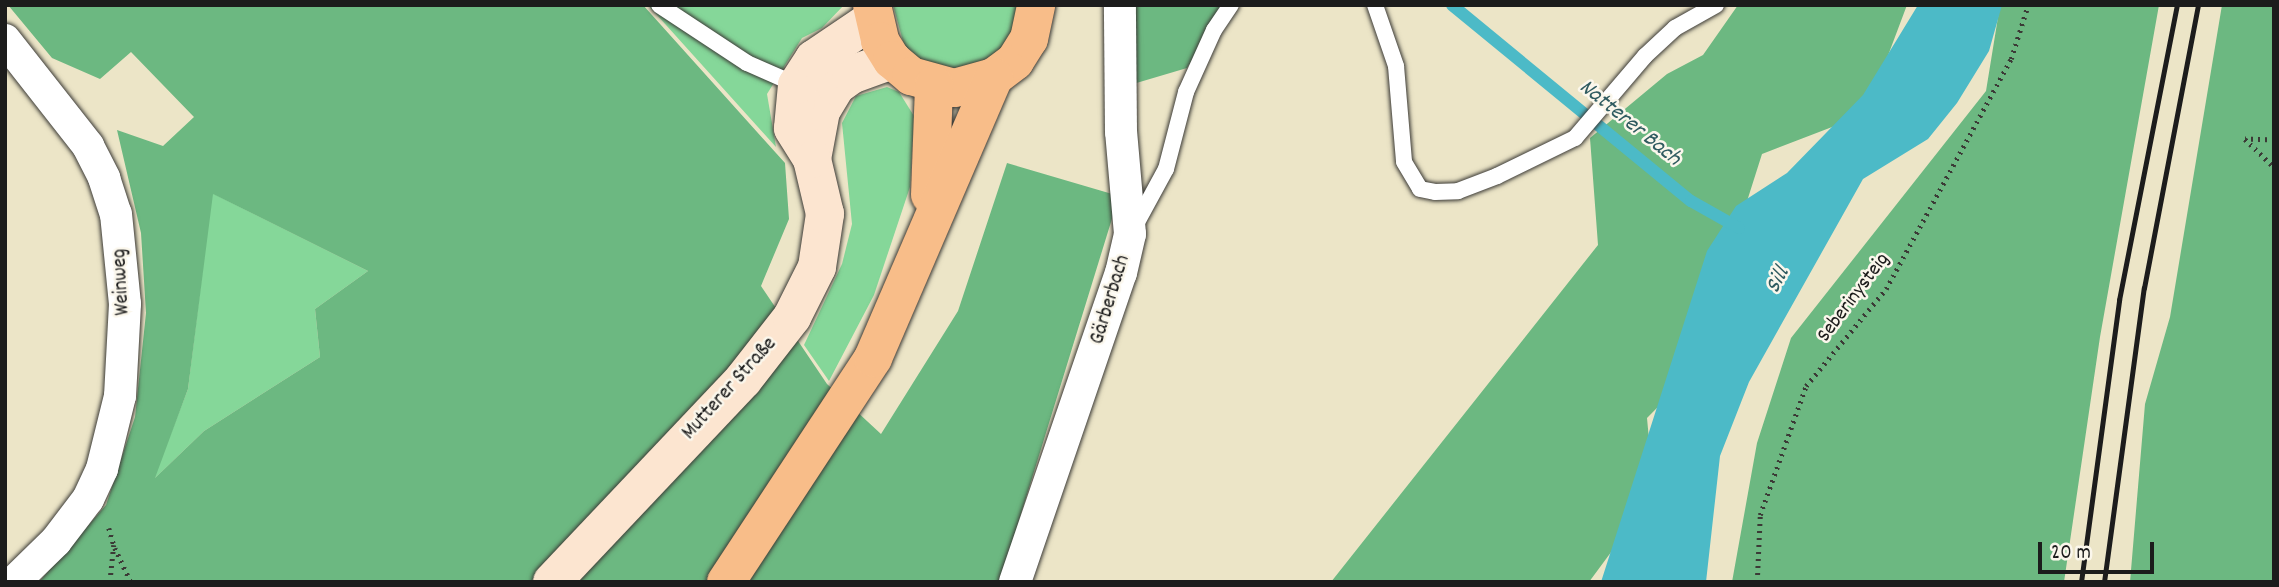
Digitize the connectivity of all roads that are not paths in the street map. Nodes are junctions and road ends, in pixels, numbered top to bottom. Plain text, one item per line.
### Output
1 (659, 5) edge
2 (1036, 5) edge
3 (1121, 5) edge
4 (1231, 5) edge
5 (1375, 5) edge
6 (1716, 5) edge
7 (872, 12) edge
8 (5, 40) edge
9 (892, 60) junction
10 (995, 78) junction
11 (797, 85) junction
12 (934, 85) junction
13 (812, 159) junction
14 (926, 230) junction
15 (1130, 234) junction
16 (14, 582) edge
17 (552, 582) edge
18 (726, 582) edge
19 (1014, 582) edge

1 - 11 lane
2 - 10 main road
3 - 15 street, Gärberbach
4 - 15 lane
5 - 6 lane
7 - 9 main road
7 - 11 main road
8 - 16 street, Weinweg
9 - 12 main road
9 - 13 main road, Mutterer Straße
10 - 12 main road
10 - 14 main road
11 - 13 main road, Mutterer Straße
12 - 14 main road
13 - 17 main road, Mutterer Straße
14 - 18 main road
15 - 19 street, Gärberbach

